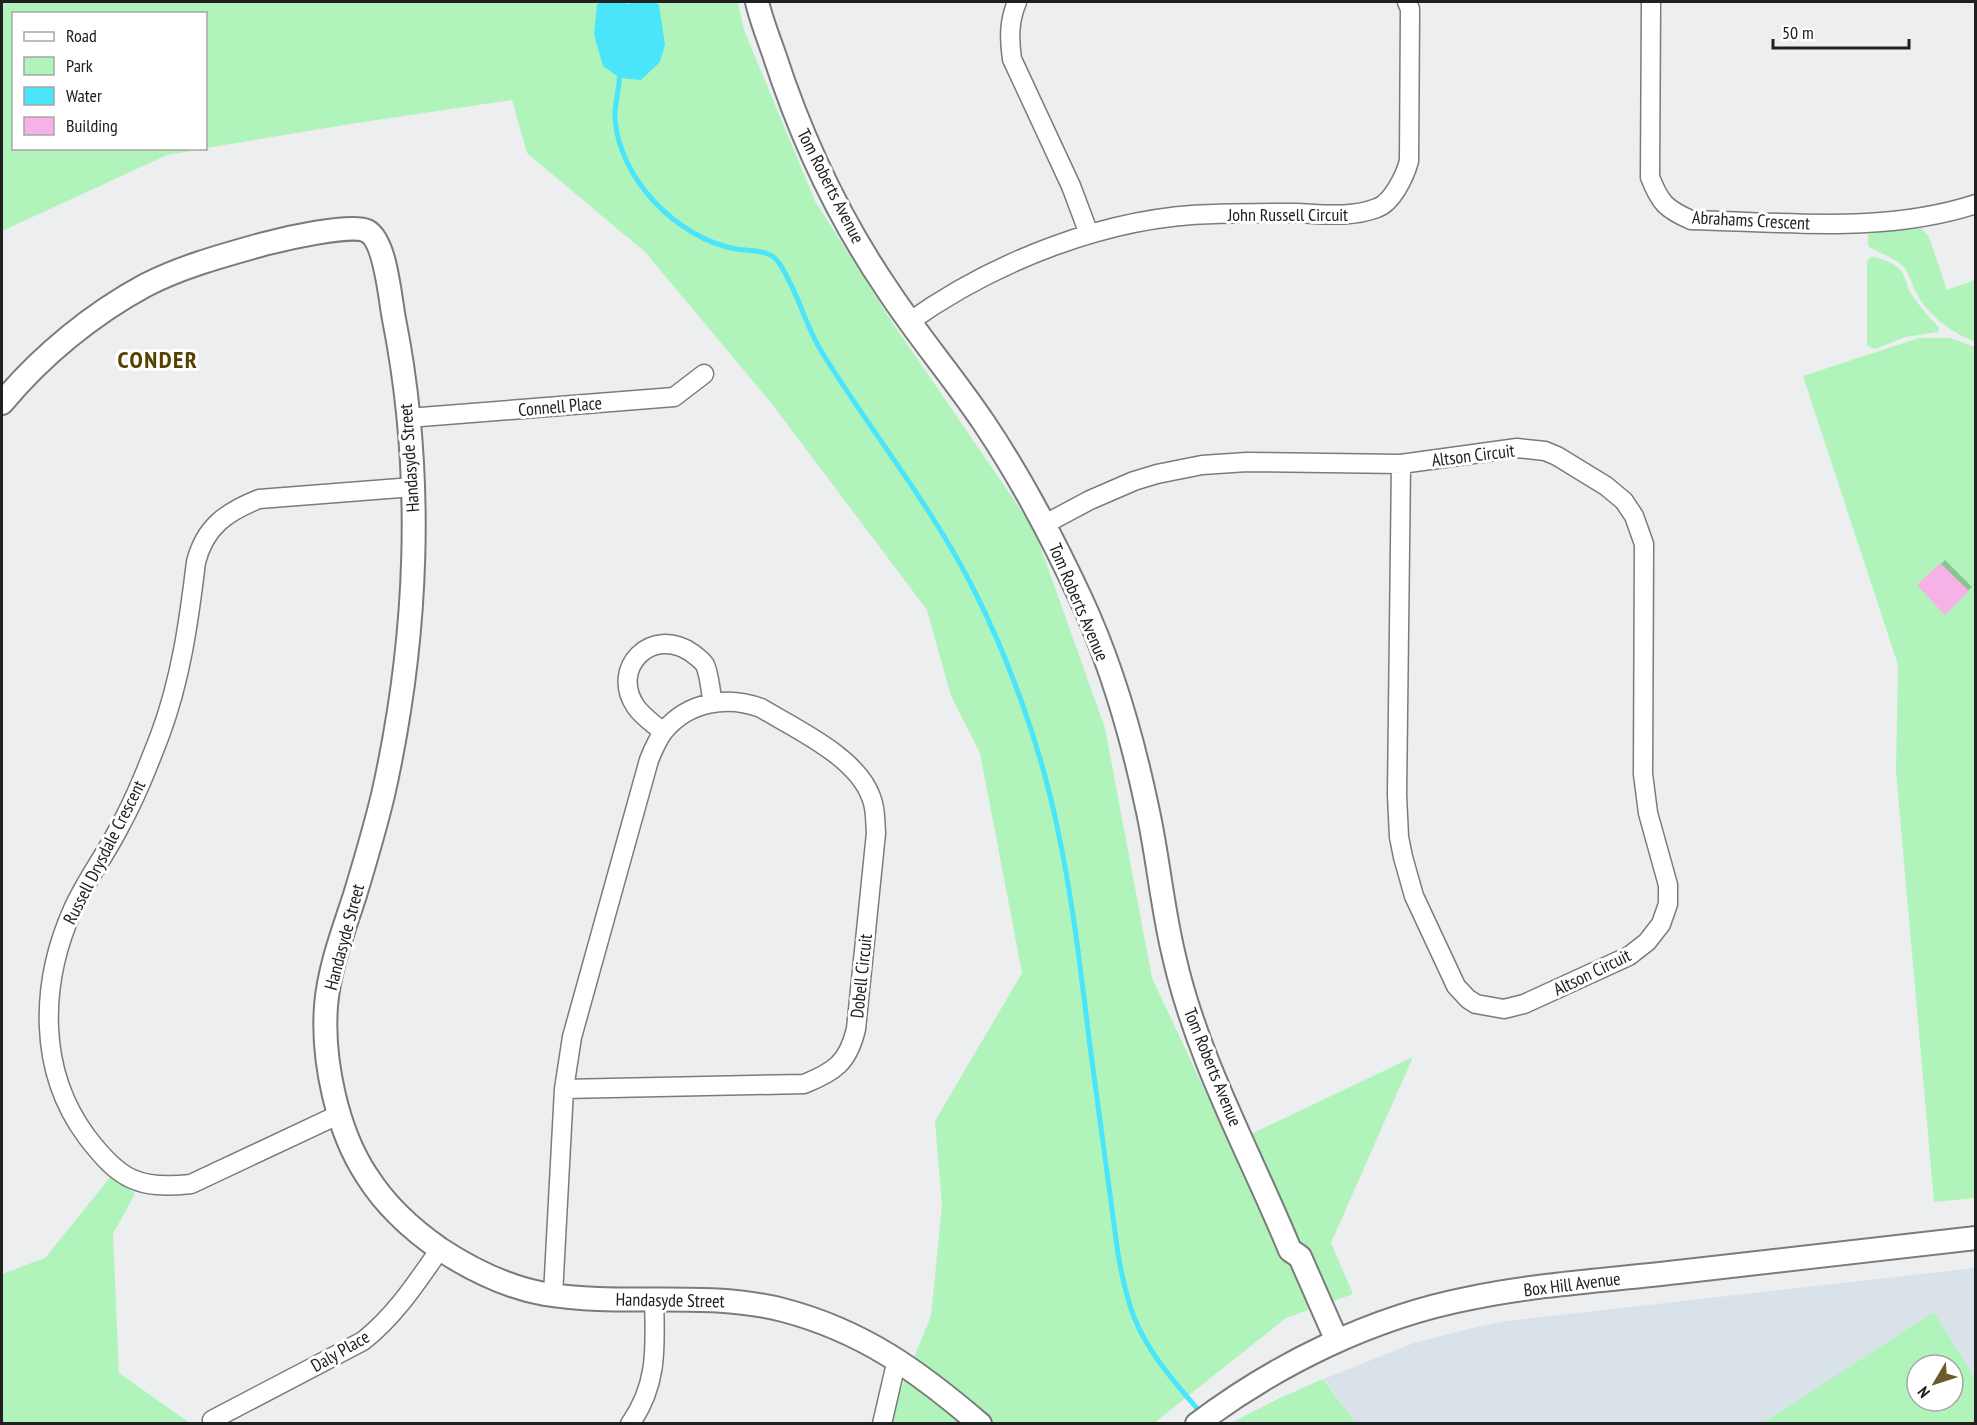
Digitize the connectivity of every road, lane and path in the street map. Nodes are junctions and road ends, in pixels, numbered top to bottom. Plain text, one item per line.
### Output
1 (757, 2) edge
2 (1017, 2) edge
3 (1407, 2) edge
4 (1651, 2) edge
5 (1976, 204) edge
6 (1089, 234) junction
7 (909, 321) junction
8 (704, 374) dead end
9 (2, 403) edge
10 (408, 418) junction
11 (1401, 464) junction
12 (413, 487) junction
13 (1045, 524) junction
14 (712, 702) junction
15 (663, 732) junction
16 (564, 1089) junction
17 (340, 1114) junction
18 (1976, 1238) edge
19 (440, 1249) junction
20 (553, 1295) junction
21 (654, 1298) junction
22 (1331, 1344) junction
23 (897, 1359) junction
24 (1205, 1417) edge
25 (212, 1420) dead end
26 (630, 1424) edge
27 (882, 1424) edge
28 (980, 1424) edge

1 - 7 street, Tom Roberts Avenue
2 - 6 street
3 - 6 street, John Russell Circuit
4 - 5 street, Abrahams Crescent
6 - 7 street, John Russell Circuit
7 - 13 street, Tom Roberts Avenue
8 - 10 street, Connell Place
9 - 10 street, Handasyde Street
10 - 12 street, Handasyde Street
11 - 11 street, Altson Circuit
11 - 13 street, Altson Circuit
12 - 17 street, Handasyde Street
12 - 17 street, Russell Drysdale Crescent
13 - 22 street, Tom Roberts Avenue
14 - 15 street, Dobell Circuit
14 - 15 street
14 - 16 street, Dobell Circuit
15 - 16 street, Dobell Circuit
16 - 20 street, Dobell Circuit
17 - 19 street, Handasyde Street
18 - 22 street, Box Hill Avenue
19 - 20 street, Handasyde Street
19 - 25 street, Daly Place
20 - 21 street, Handasyde Street
21 - 23 street, Handasyde Street
21 - 26 street
22 - 24 street, Box Hill Avenue
23 - 27 street
23 - 28 street, Handasyde Street

